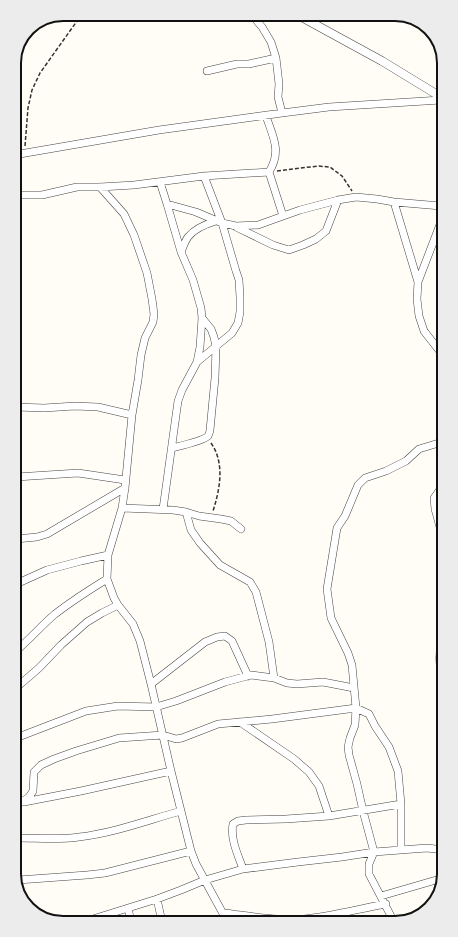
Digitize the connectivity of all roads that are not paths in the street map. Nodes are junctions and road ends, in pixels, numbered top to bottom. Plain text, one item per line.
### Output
1 (256, 21) edge
2 (309, 21) edge
3 (276, 58) junction
4 (207, 71) dead end
5 (437, 95) edge
6 (437, 100) edge
7 (282, 113) junction
8 (266, 116) junction
9 (21, 154) edge
10 (269, 172) junction
11 (204, 176) junction
12 (160, 182) junction
13 (100, 187) junction
14 (21, 195) edge
15 (338, 200) junction
16 (394, 202) junction
17 (167, 204) junction
18 (437, 206) edge
19 (283, 216) junction
20 (219, 222) junction
21 (236, 226) junction
22 (437, 232) edge
23 (181, 252) junction
24 (418, 282) junction
25 (202, 318) junction
26 (216, 347) junction
27 (437, 347) edge
28 (197, 362) junction
29 (21, 407) edge
30 (132, 415) junction
31 (437, 444) edge
32 (172, 448) junction
33 (21, 477) edge
34 (125, 480) junction
35 (125, 488) junction
36 (437, 494) edge
37 (122, 508) junction
38 (163, 510) junction
39 (186, 512) junction
40 (437, 520) edge
41 (241, 529) dead end
42 (21, 539) edge
43 (108, 555) junction
44 (107, 579) junction
45 (21, 582) edge
46 (118, 606) junction
47 (21, 647) edge
48 (248, 676) junction
49 (274, 678) junction
50 (21, 684) edge
51 (151, 684) junction
52 (354, 688) junction
53 (156, 707) junction
54 (356, 708) junction
55 (240, 722) junction
56 (163, 735) junction
57 (21, 736) edge
58 (170, 771) junction
59 (21, 802) edge
60 (21, 803) edge
61 (401, 804) junction
62 (181, 811) junction
63 (363, 811) junction
64 (329, 816) junction
65 (21, 838) edge
66 (437, 849) edge
67 (401, 850) junction
68 (191, 852) junction
69 (374, 852) junction
70 (243, 869) junction
71 (22, 880) edge
72 (205, 880) junction
73 (436, 880) edge
74 (381, 896) junction
75 (157, 899) junction
76 (386, 904) junction
77 (128, 908) junction
78 (224, 913) junction
79 (105, 916) edge
80 (130, 916) edge
81 (161, 916) edge
82 (226, 916) edge
83 (248, 916) edge
84 (324, 916) edge
85 (391, 916) edge

1 - 3 street
2 - 5 street
3 - 4 street
3 - 7 street
6 - 7 street
7 - 8 street
8 - 9 street
8 - 10 street
10 - 11 street
10 - 19 street
11 - 12 street
11 - 20 street
12 - 13 street
12 - 17 street
13 - 14 street
13 - 30 street
15 - 16 street
15 - 19 street
15 - 21 street
16 - 18 street
16 - 24 street
17 - 20 street
17 - 23 street
19 - 21 street
20 - 21 street
20 - 23 street
20 - 26 street
22 - 24 street
23 - 25 street
24 - 27 street
25 - 26 street
25 - 28 street
26 - 28 street
26 - 32 street
28 - 32 street
29 - 30 street
30 - 34 street
31 - 52 street
32 - 38 street
33 - 34 street
34 - 35 street
35 - 37 street
35 - 42 street
36 - 40 street
37 - 38 street
37 - 43 street
38 - 39 street
39 - 41 street
39 - 49 street
43 - 44 street
43 - 45 street
44 - 46 street
44 - 47 street
46 - 50 street
46 - 51 street
48 - 49 street
48 - 51 street
48 - 53 street
49 - 52 street
51 - 53 street
52 - 54 street
53 - 56 street
53 - 57 street
54 - 55 street
54 - 61 street
54 - 63 street
55 - 56 street
55 - 64 street
56 - 58 street
56 - 59 street
58 - 60 street
58 - 62 street
61 - 63 street
61 - 67 street
62 - 65 street
62 - 68 street
63 - 64 street
63 - 69 street
64 - 70 street
66 - 67 street
67 - 69 street
68 - 71 street
68 - 72 street
69 - 70 street
69 - 74 street
70 - 72 street
72 - 75 street
72 - 78 street
73 - 74 street
74 - 76 street
75 - 77 street
75 - 81 street
76 - 84 street
76 - 85 street
77 - 79 street
77 - 80 street
78 - 82 street
78 - 83 street

